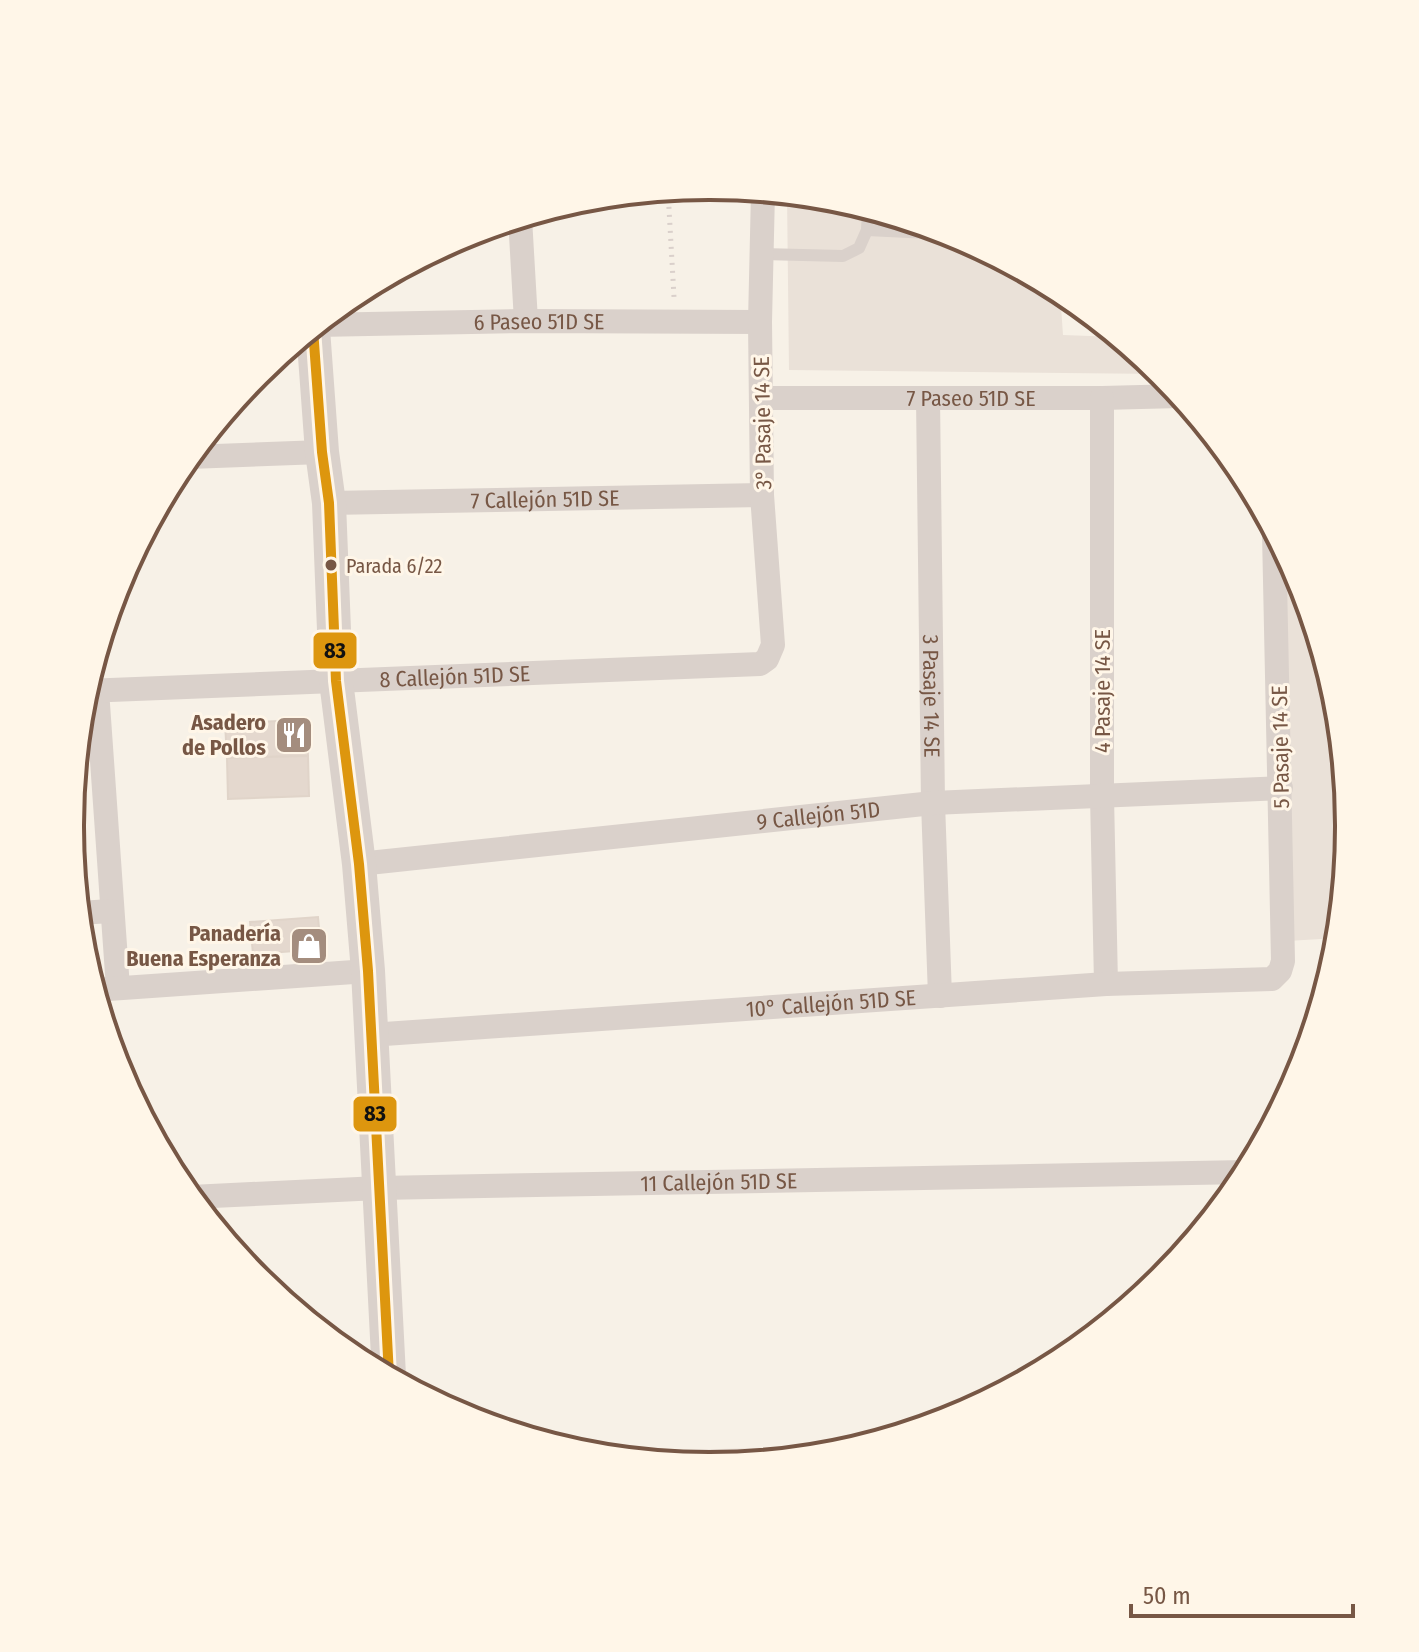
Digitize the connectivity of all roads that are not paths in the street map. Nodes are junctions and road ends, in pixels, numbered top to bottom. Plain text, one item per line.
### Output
1 (763, 203) edge
2 (867, 221) edge
3 (521, 230) edge
4 (867, 230) junction
5 (904, 232) edge
6 (762, 254) junction
7 (526, 321) junction
8 (760, 322) junction
9 (334, 326) edge
10 (316, 341) edge
11 (1164, 396) edge
12 (761, 398) junction
13 (928, 398) junction
14 (1102, 398) junction
15 (322, 452) junction
16 (205, 456) edge
17 (762, 495) junction
18 (329, 503) junction
19 (1275, 560) edge
20 (771, 653) joint
21 (336, 681) junction
22 (99, 690) edge
23 (94, 718) edge
24 (1281, 788) junction
25 (1102, 796) junction
26 (933, 803) junction
27 (359, 864) junction
28 (111, 911) junction
29 (90, 912) edge
30 (1283, 961) joint
31 (368, 971) junction
32 (1106, 984) junction
33 (106, 989) edge
34 (940, 996) junction
35 (370, 1035) junction
36 (1231, 1172) edge
37 (379, 1188) junction
38 (205, 1196) edge
39 (388, 1363) edge

1 - 6 street, 3° Pasaje 14 SE
2 - 4 lane
3 - 7 street
4 - 5 lane
4 - 6 lane
6 - 8 street, 3° Pasaje 14 SE
7 - 8 street, 6 Paseo 51D SE
7 - 9 street, 6 Paseo 51D SE
8 - 12 street, 3° Pasaje 14 SE
10 - 15 street
11 - 14 street, 7 Paseo 51D SE
12 - 13 street, 7 Paseo 51D SE
12 - 17 street, 3° Pasaje 14 SE
13 - 14 street, 7 Paseo 51D SE
13 - 26 street, 3 Pasaje 14 SE
14 - 25 street, 4 Pasaje 14 SE
15 - 16 street
15 - 18 street
17 - 18 street, 7 Callejón 51D SE
17 - 20 street, 3° Pasaje 14 SE
18 - 21 street
19 - 24 street, 5 Pasaje 14 SE
20 - 21 street, 8 Callejón 51D SE
21 - 22 street, 8 Callejón 51D SE
21 - 27 street
23 - 28 street
24 - 25 street, 9 Callejón 51D
24 - 30 street, 5 Pasaje 14 SE
25 - 26 street, 9 Callejón 51D
25 - 32 street, 4 Pasaje 14 SE
26 - 27 street, 9 Callejón 51D
26 - 34 street, 3 Pasaje 14 SE
27 - 31 street
28 - 29 street
28 - 33 street
30 - 32 street, 10° Callejón 51D SE
31 - 33 street
31 - 35 street
32 - 34 street, 10° Callejón 51D SE
34 - 35 street, 10° Callejón 51D SE
35 - 37 street
36 - 37 street, 11 Callejón 51D SE
37 - 38 street, 11 Callejón 51D SE
37 - 39 street

